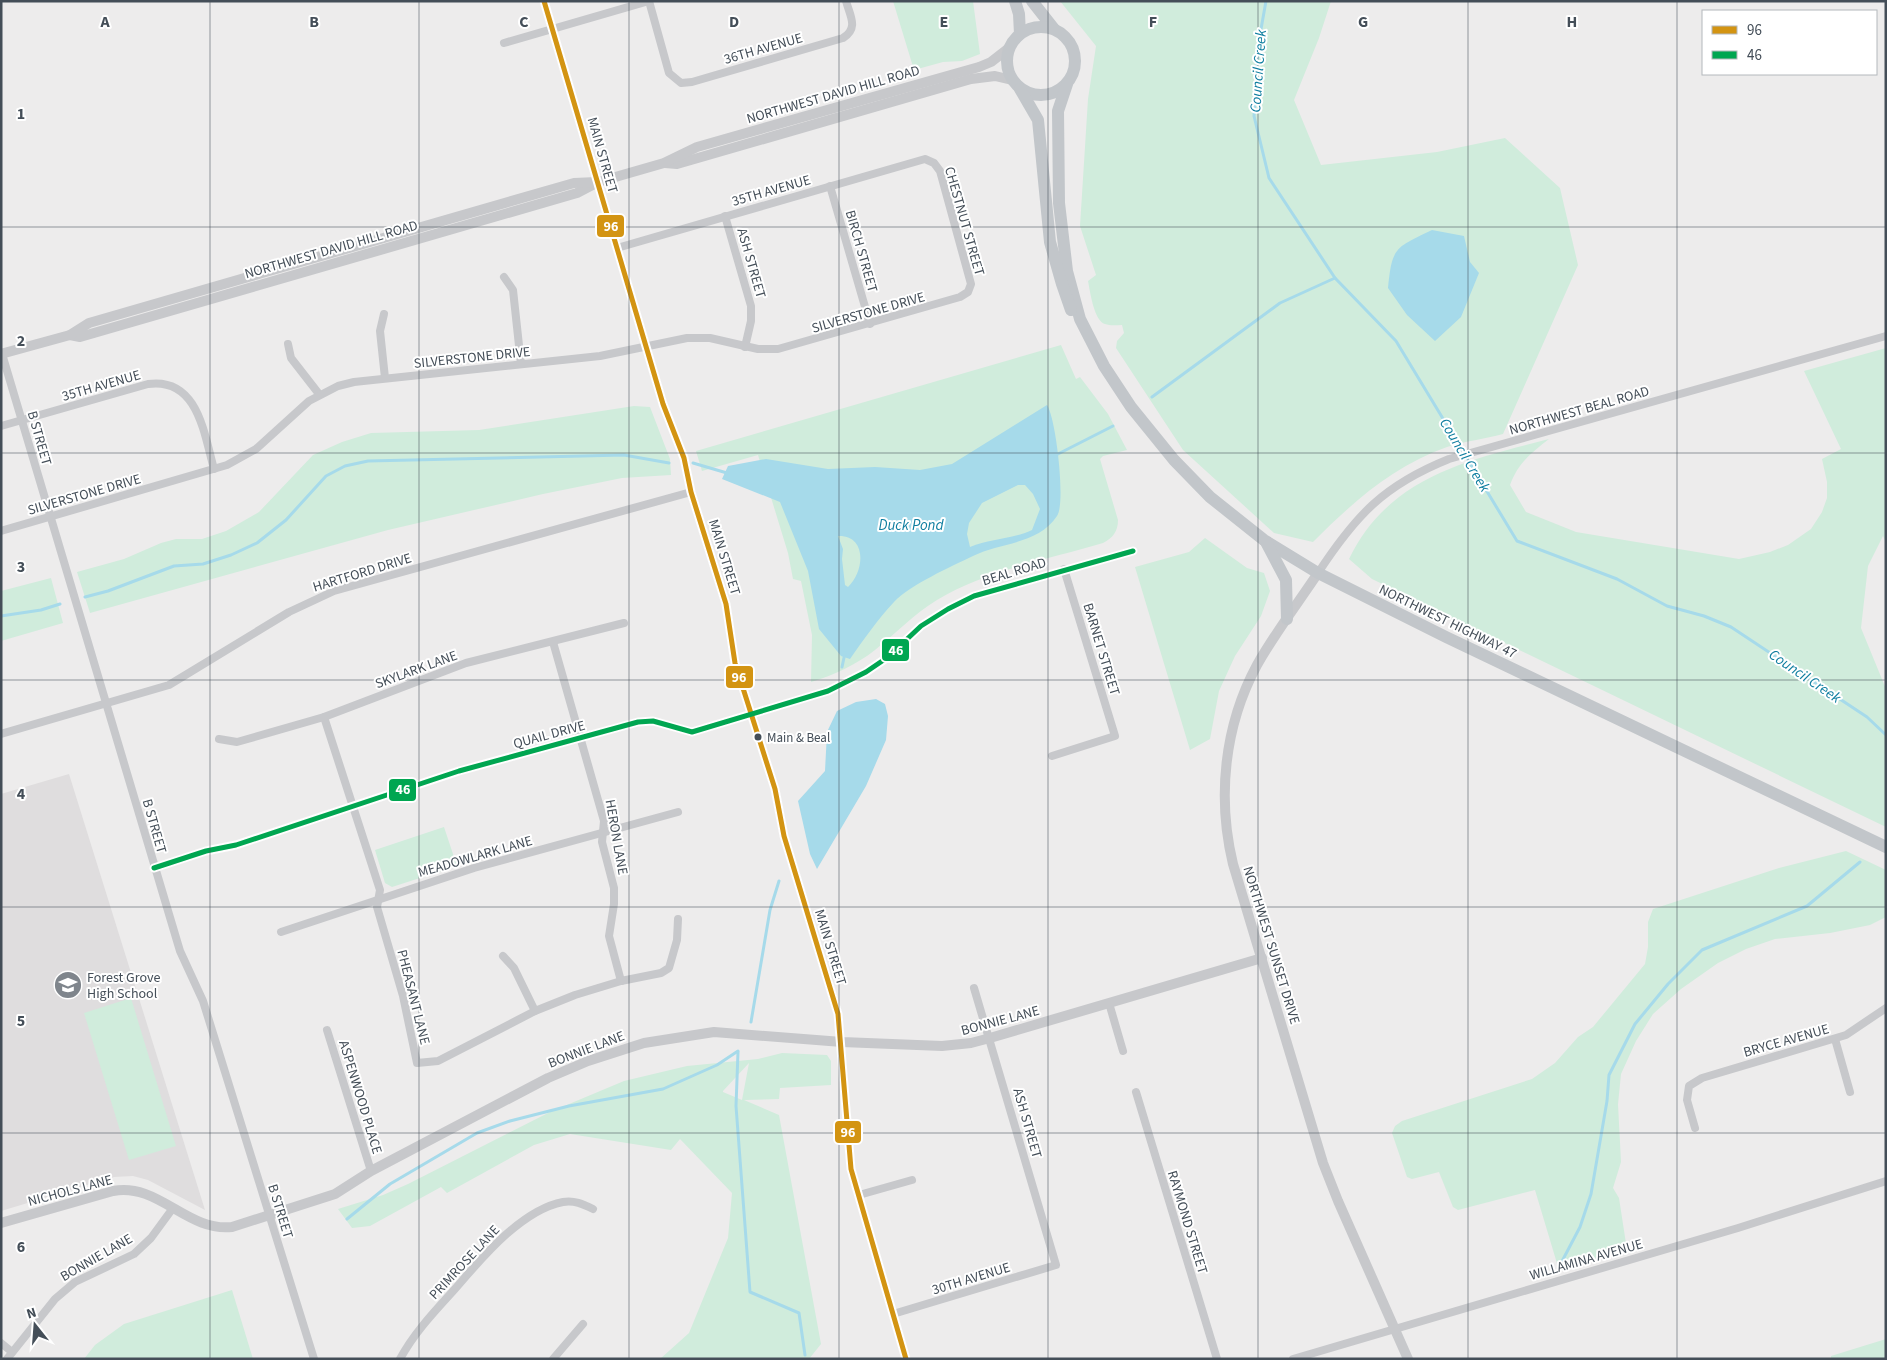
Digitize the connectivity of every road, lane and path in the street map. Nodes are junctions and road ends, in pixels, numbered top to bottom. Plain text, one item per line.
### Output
1 (544, 1) edge
2 (649, 1) edge
3 (846, 1) edge
4 (1015, 1) edge
5 (1032, 1) edge
6 (552, 29) junction
7 (1054, 29) junction
8 (1020, 34) junction
9 (504, 43) dead end
10 (1009, 48) junction
11 (1016, 84) junction
12 (1067, 84) junction
13 (932, 161) joint
14 (664, 163) junction
15 (598, 182) junction
16 (830, 186) junction
17 (725, 216) junction
18 (617, 248) junction
19 (504, 277) dead end
20 (969, 290) joint
21 (384, 314) dead end
22 (1080, 318) junction
23 (870, 324) junction
24 (1886, 336) edge
25 (288, 344) dead end
26 (646, 346) junction
27 (745, 347) junction
28 (2, 354) edge
29 (521, 364) junction
30 (385, 378) junction
31 (319, 394) junction
32 (21, 420) junction
33 (1, 426) edge
34 (214, 470) junction
35 (691, 492) junction
36 (49, 517) junction
37 (1, 531) edge
38 (1264, 540) junction
39 (1134, 551) dead end
40 (1064, 569) junction
41 (1318, 573) junction
42 (1287, 619) junction
43 (624, 623) dead end
44 (553, 642) junction
45 (106, 704) junction
46 (752, 715) junction
47 (324, 717) junction
48 (1, 734) edge
49 (219, 739) dead end
50 (581, 739) junction
51 (1052, 756) dead end
52 (352, 806) junction
53 (678, 812) dead end
54 (602, 833) junction
55 (1886, 847) edge
56 (154, 868) junction
57 (378, 899) junction
58 (678, 920) dead end
59 (282, 932) dead end
60 (503, 956) dead end
61 (1262, 958) junction
62 (621, 981) junction
63 (974, 988) dead end
64 (1109, 1003) junction
65 (1886, 1008) edge
66 (535, 1011) junction
67 (327, 1030) dead end
68 (990, 1038) junction
69 (1835, 1039) junction
70 (842, 1042) junction
71 (1123, 1051) dead end
72 (1136, 1092) dead end
73 (1850, 1092) dead end
74 (1695, 1128) dead end
75 (371, 1171) junction
76 (912, 1180) dead end
77 (1886, 1181) edge
78 (859, 1195) junction
79 (173, 1208) junction
80 (592, 1209) dead end
81 (270, 1216) junction
82 (1, 1223) edge
83 (1056, 1265) joint
84 (893, 1314) junction
85 (583, 1324) dead end
86 (1394, 1328) junction
87 (1, 1343) edge
88 (12, 1352) junction
89 (7, 1359) edge
90 (314, 1359) edge
91 (400, 1359) edge
92 (553, 1359) edge
93 (906, 1359) edge
94 (1217, 1359) edge
95 (1293, 1359) edge
96 (1408, 1359) edge

1 - 6 street, MAIN STREET
2 - 3 street, 36TH AVENUE
2 - 6 street
4 - 8 main road
5 - 7 main road
6 - 9 street
6 - 15 street, MAIN STREET
7 - 8 main road
7 - 12 main road
8 - 10 main road
10 - 11 main road
10 - 14 street, NORTHWEST DAVID HILL ROAD
11 - 12 main road
11 - 14 street, NORTHWEST DAVID HILL ROAD
11 - 22 main road, NORTHWEST HIGHWAY 47
12 - 22 main road, NORTHWEST HIGHWAY 47
13 - 16 street, 35TH AVENUE
13 - 20 street, CHESTNUT STREET
14 - 15 street, NORTHWEST DAVID HILL ROAD
15 - 18 street, MAIN STREET
15 - 28 street, NORTHWEST DAVID HILL ROAD
16 - 17 street, 35TH AVENUE
16 - 23 street, BIRCH STREET
17 - 18 street, 35TH AVENUE
17 - 27 street, ASH STREET
18 - 26 street, MAIN STREET
19 - 29 street
20 - 23 street, SILVERSTONE DRIVE
21 - 30 street
22 - 38 main road, NORTHWEST HIGHWAY 47
23 - 27 street, SILVERSTONE DRIVE
24 - 41 street, NORTHWEST BEAL ROAD
25 - 31 street
26 - 27 street, SILVERSTONE DRIVE
26 - 29 street, SILVERSTONE DRIVE
26 - 35 street, MAIN STREET
28 - 32 street, B STREET
29 - 30 street, SILVERSTONE DRIVE
30 - 31 street, SILVERSTONE DRIVE
31 - 34 street, SILVERSTONE DRIVE
32 - 33 street, 35TH AVENUE
32 - 34 street, 35TH AVENUE
32 - 36 street, B STREET
34 - 36 street, SILVERSTONE DRIVE
35 - 45 street, HARTFORD DRIVE
35 - 46 street, MAIN STREET
36 - 37 street, SILVERSTONE DRIVE
36 - 45 street, B STREET
38 - 41 main road, NORTHWEST HIGHWAY 47
38 - 42 main road
39 - 40 street, BEAL ROAD
40 - 46 street, BEAL ROAD
40 - 51 street, BARNET STREET
41 - 42 street, NORTHWEST SUNSET DRIVE
41 - 55 main road, NORTHWEST HIGHWAY 47
42 - 61 street, NORTHWEST SUNSET DRIVE
43 - 44 street, SKYLARK LANE
44 - 47 street, SKYLARK LANE
44 - 50 street, HERON LANE
45 - 48 street, HARTFORD DRIVE
45 - 56 street, B STREET
46 - 50 street, QUAIL DRIVE
46 - 70 street, MAIN STREET
47 - 49 street, SKYLARK LANE
47 - 52 street, PHEASANT LANE
50 - 52 street, QUAIL DRIVE
50 - 54 street, HERON LANE
52 - 56 street, QUAIL DRIVE
52 - 57 street, PHEASANT LANE
53 - 54 street, MEADOWLARK LANE
54 - 57 street, MEADOWLARK LANE
54 - 62 street, HERON LANE
56 - 81 street, B STREET
57 - 59 street, MEADOWLARK LANE
57 - 66 street, PHEASANT LANE
58 - 62 street, PHEASANT LANE
60 - 66 street
61 - 64 street, BONNIE LANE
61 - 86 street, NORTHWEST SUNSET DRIVE
62 - 66 street, PHEASANT LANE
63 - 68 street, ASH STREET
64 - 68 street, BONNIE LANE
64 - 71 street
65 - 69 street, BRYCE AVENUE
67 - 75 street, ASPENWOOD PLACE
68 - 70 street, BONNIE LANE
68 - 83 street, ASH STREET
69 - 73 street
69 - 74 street, BRYCE AVENUE
70 - 75 street, BONNIE LANE
70 - 78 street, MAIN STREET
72 - 94 street, RAYMOND STREET
75 - 81 street, BONNIE LANE
76 - 78 street
77 - 86 street, WILLAMINA AVENUE
78 - 84 street, MAIN STREET
79 - 81 street, BONNIE LANE
79 - 82 street, NICHOLS LANE
79 - 88 street, BONNIE LANE
80 - 91 street, PRIMROSE LANE
81 - 90 street, B STREET
83 - 84 street, 30TH AVENUE
84 - 93 street, MAIN STREET
85 - 92 street
86 - 95 street, WILLAMINA AVENUE
86 - 96 street, NORTHWEST SUNSET DRIVE
87 - 88 street
88 - 89 street, BONNIE LANE

